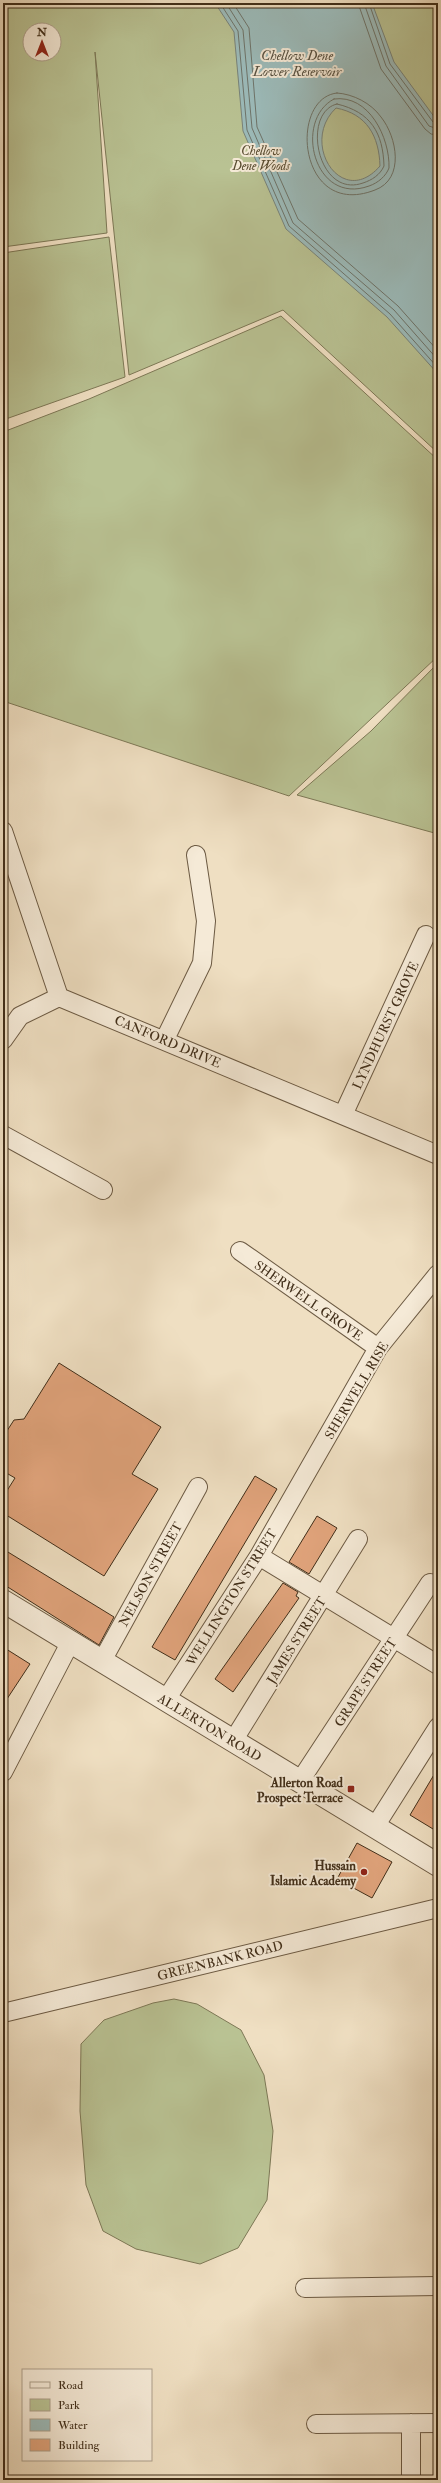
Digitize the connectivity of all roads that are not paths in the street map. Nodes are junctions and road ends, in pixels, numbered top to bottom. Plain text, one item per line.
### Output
1 (3, 831) edge
2 (196, 855) dead end
3 (426, 935) dead end
4 (59, 997) junction
5 (165, 1039) junction
6 (3, 1040) edge
7 (343, 1115) junction
8 (3, 1135) edge
9 (438, 1155) edge
10 (103, 1190) dead end
11 (240, 1252) dead end
12 (438, 1274) edge
13 (378, 1348) junction
14 (198, 1487) dead end
15 (296, 1492) joint
16 (358, 1539) dead end
17 (260, 1556) junction
18 (430, 1583) dead end
19 (324, 1595) junction
20 (3, 1601) edge
21 (394, 1638) junction
22 (70, 1643) junction
23 (102, 1661) junction
24 (438, 1665) edge
25 (165, 1701) junction
26 (438, 1727) edge
27 (233, 1741) junction
28 (3, 1772) edge
29 (300, 1781) junction
30 (376, 1826) junction
31 (438, 1865) edge
32 (438, 1908) edge
33 (3, 2013) edge
34 (438, 2286) edge
35 (305, 2288) dead end
36 (412, 2423) junction
37 (438, 2423) edge
38 (316, 2424) dead end
39 (411, 2480) edge

1 - 4 street
2 - 5 street
3 - 7 street, LYNDHURST GROVE
4 - 5 street, CANFORD DRIVE
4 - 6 street
5 - 7 street, CANFORD DRIVE
7 - 9 street, CANFORD DRIVE
8 - 10 street
11 - 13 street, SHERWELL GROVE
12 - 13 street, SHERWELL RISE
13 - 15 street, SHERWELL RISE
14 - 23 street, NELSON STREET
15 - 17 street, WELLINGTON STREET
16 - 19 street, JAMES STREET
17 - 19 street
17 - 25 street, WELLINGTON STREET
18 - 21 street, GRAPE STREET
19 - 21 street
19 - 27 street, JAMES STREET
20 - 22 street, ALLERTON ROAD
21 - 24 street
21 - 29 street, GRAPE STREET
22 - 23 street, ALLERTON ROAD
22 - 28 street
23 - 25 street, ALLERTON ROAD
25 - 27 street, ALLERTON ROAD
26 - 30 street
27 - 29 street, ALLERTON ROAD
29 - 30 street, ALLERTON ROAD
30 - 31 street, ALLERTON ROAD
32 - 33 street, GREENBANK ROAD
34 - 35 street
36 - 37 street
36 - 38 street
36 - 39 street

